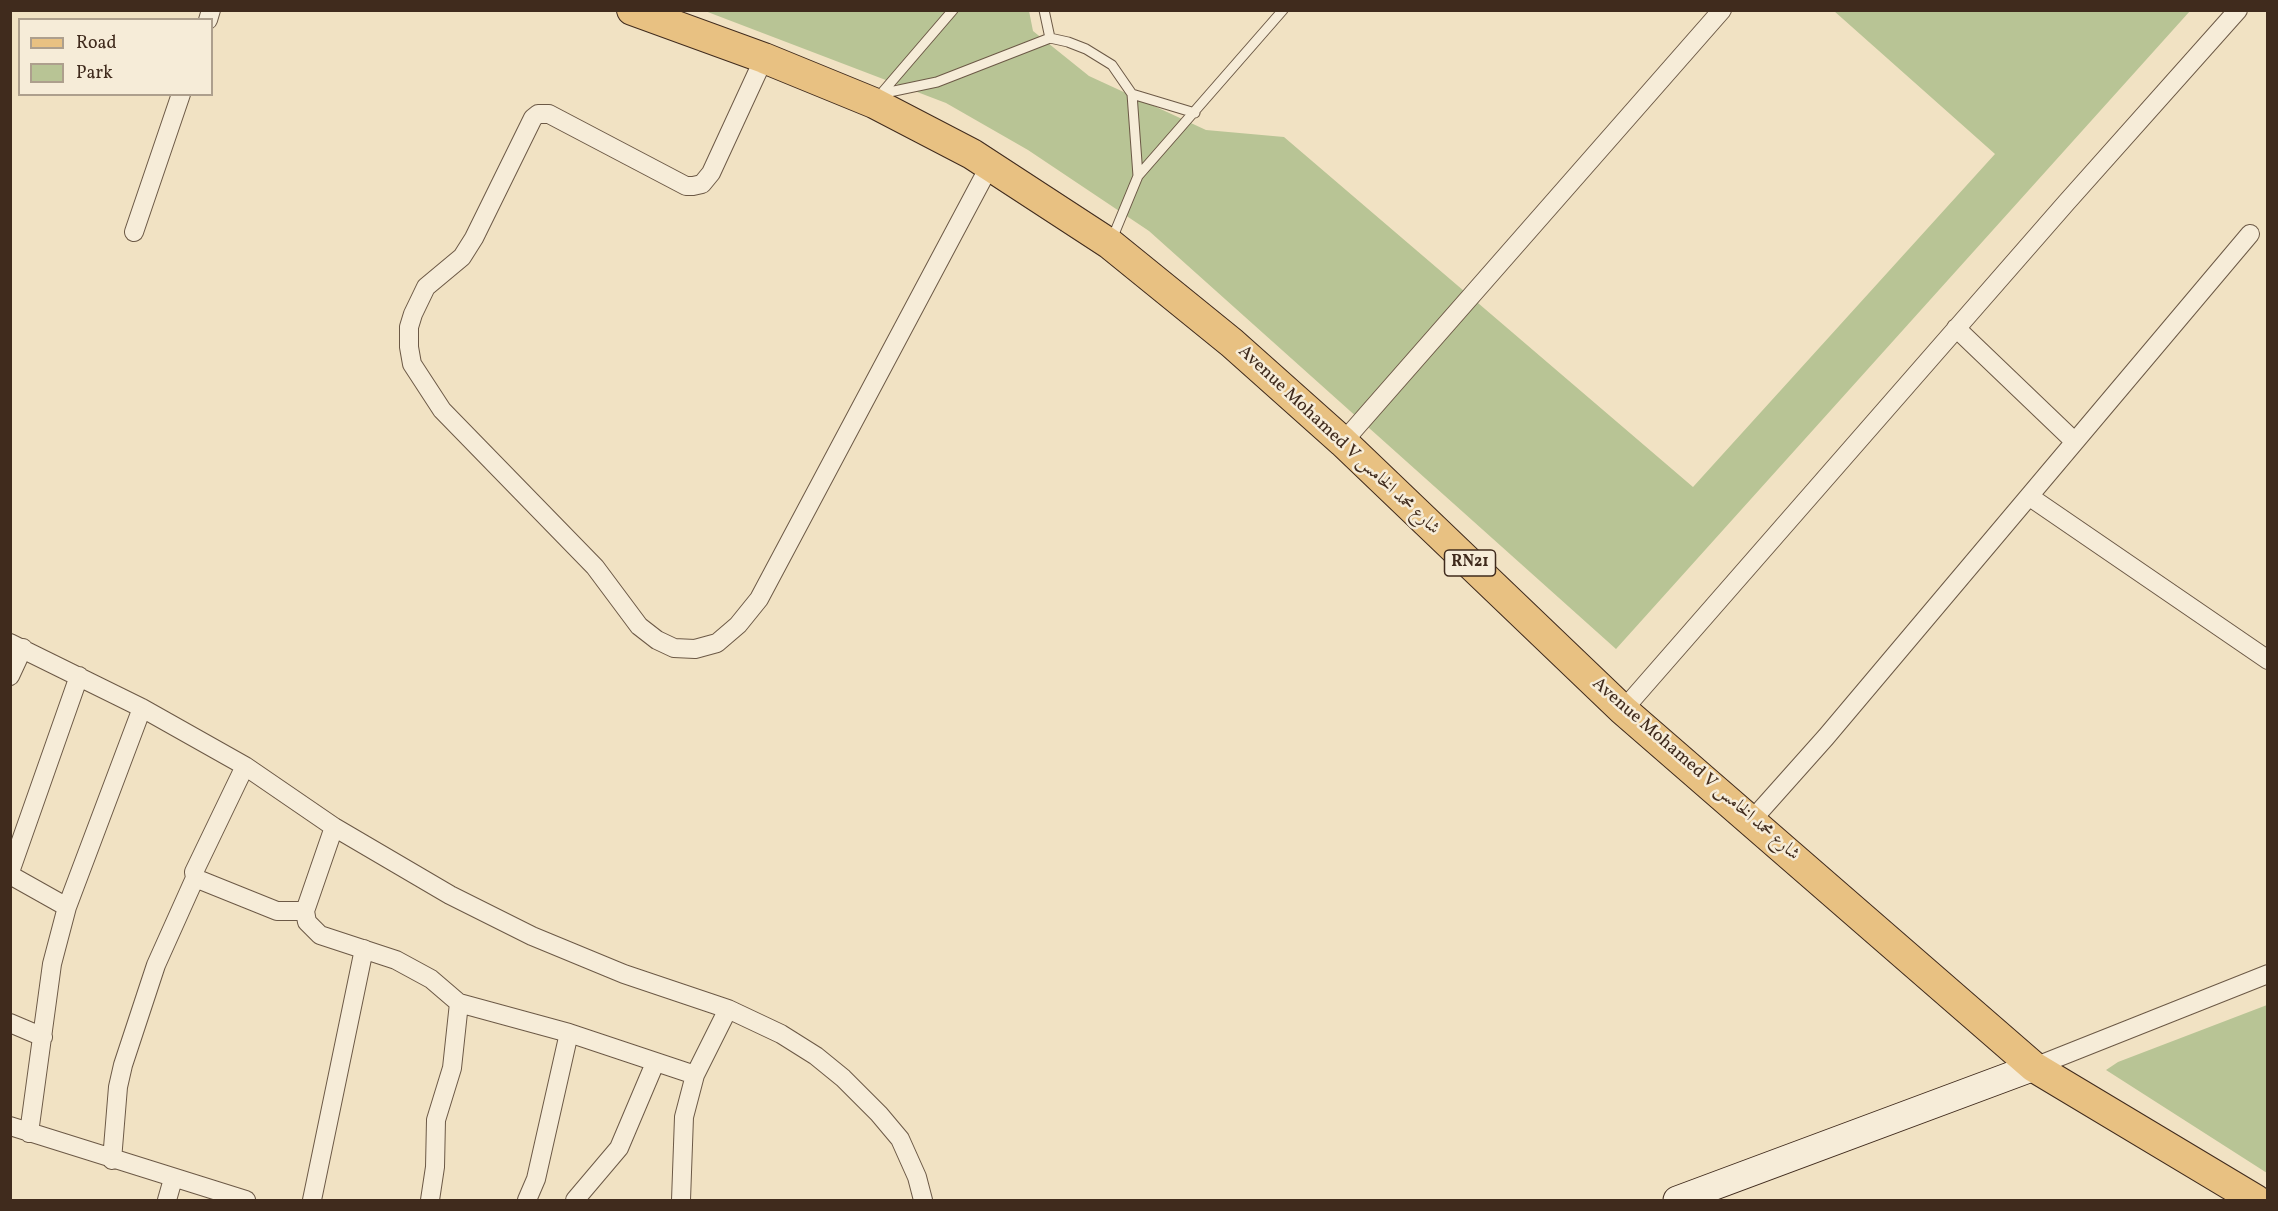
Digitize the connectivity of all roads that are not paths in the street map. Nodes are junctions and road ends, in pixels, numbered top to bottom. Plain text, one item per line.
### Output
1 (632, 10) edge
2 (953, 10) edge
3 (1044, 10) edge
4 (1283, 10) edge
5 (1722, 10) edge
6 (2238, 10) edge
7 (1050, 38) junction
8 (764, 58) junction
9 (1132, 94) junction
10 (181, 96) edge
11 (877, 98) junction
12 (1195, 113) junction
13 (990, 165) junction
14 (1138, 176) junction
15 (134, 232) dead end
16 (2250, 234) dead end
17 (1110, 244) junction
18 (1956, 328) junction
19 (2074, 441) junction
20 (1343, 442) junction
21 (2030, 497) junction
22 (17, 645) edge
23 (2268, 660) edge
24 (10, 676) edge
25 (79, 676) junction
26 (142, 708) junction
27 (1623, 710) junction
28 (245, 766) junction
29 (1752, 820) junction
30 (334, 827) junction
31 (10, 874) edge
32 (195, 878) junction
33 (66, 907) junction
34 (305, 911) junction
35 (363, 949) junction
36 (2268, 974) edge
37 (459, 1003) junction
38 (728, 1010) junction
39 (10, 1023) edge
40 (569, 1033) junction
41 (43, 1037) junction
42 (655, 1063) junction
43 (2034, 1067) junction
44 (695, 1075) junction
45 (10, 1126) edge
46 (29, 1132) junction
47 (112, 1160) junction
48 (173, 1179) junction
49 (167, 1200) edge
50 (246, 1200) edge
51 (312, 1200) edge
52 (430, 1200) edge
53 (527, 1200) edge
54 (575, 1200) edge
55 (681, 1200) edge
56 (923, 1200) edge
57 (1677, 1200) edge
58 (2256, 1200) edge

1 - 8 main road, Avenue Mohamed V شارع محمد الخامس / RN21
2 - 11 lane
3 - 7 lane
4 - 12 lane
5 - 20 street
6 - 18 street
7 - 9 lane
7 - 11 lane
8 - 11 main road, Avenue Mohamed V شارع محمد الخامس / RN21
8 - 13 street
9 - 12 lane
9 - 14 lane
10 - 15 street
11 - 13 main road, Avenue Mohamed V شارع محمد الخامس / RN21
12 - 14 lane
13 - 17 main road, Avenue Mohamed V شارع محمد الخامس / RN21
14 - 17 lane
16 - 19 street
17 - 20 main road, Avenue Mohamed V شارع محمد الخامس / RN21
18 - 19 street
18 - 27 street
19 - 21 street
20 - 27 main road, Avenue Mohamed V شارع محمد الخامس / RN21
21 - 23 street
21 - 29 street
22 - 24 street
22 - 25 street
25 - 26 street
25 - 31 street
26 - 28 street
26 - 33 street
27 - 29 main road, Avenue Mohamed V شارع محمد الخامس / RN21
28 - 30 street
28 - 32 street
29 - 43 main road, Avenue Mohamed V شارع محمد الخامس / RN21
30 - 34 street
30 - 38 street
31 - 33 street
32 - 34 street
32 - 47 street
33 - 41 street
34 - 35 street
35 - 37 street
35 - 51 street
36 - 43 street
37 - 40 street
37 - 52 street
38 - 44 street
38 - 56 street
39 - 41 street
40 - 42 street
40 - 53 street
41 - 46 street
42 - 44 street
42 - 54 street
43 - 57 main road
43 - 58 main road, Avenue Mohamed V شارع محمد الخامس / RN21
44 - 55 street
45 - 46 street
46 - 47 street
47 - 48 street
48 - 49 street
48 - 50 street

